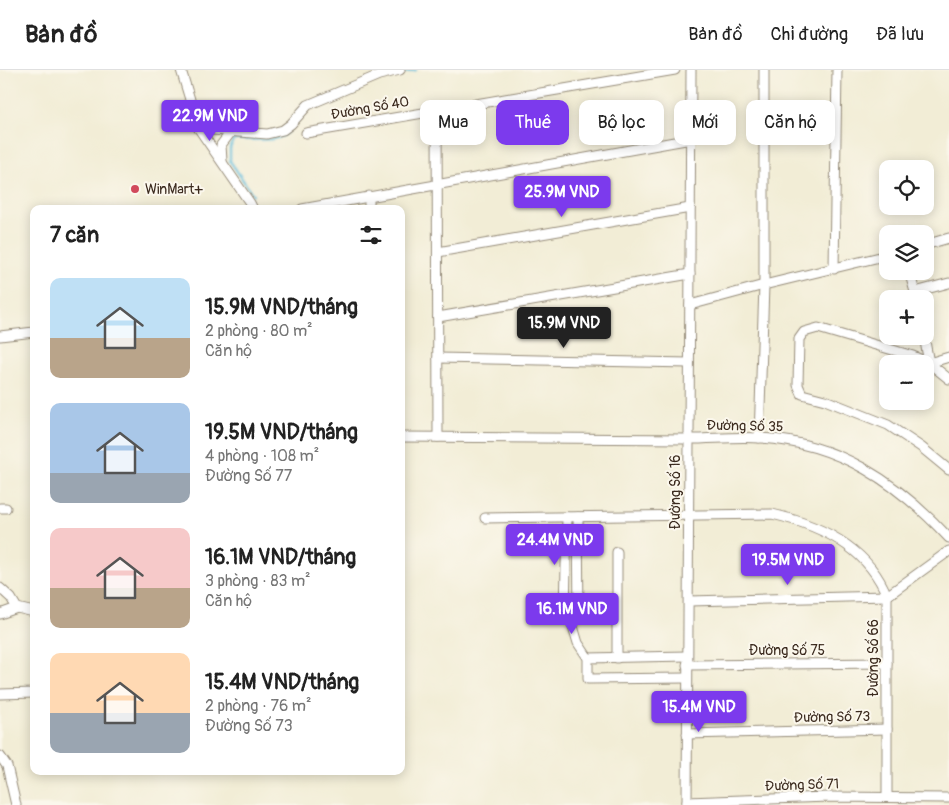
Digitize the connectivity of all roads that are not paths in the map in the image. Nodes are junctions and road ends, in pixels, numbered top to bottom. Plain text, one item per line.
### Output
1 (181, 70) edge
2 (400, 70) edge
3 (674, 70) edge
4 (691, 70) edge
5 (764, 70) edge
6 (837, 70) edge
7 (378, 73) edge
8 (691, 100) edge
9 (486, 102) edge
10 (420, 113) edge
11 (199, 129) junction
12 (231, 132) junction
13 (306, 133) dead end
14 (674, 142) edge
15 (437, 145) edge
16 (691, 145) edge
17 (222, 162) junction
18 (437, 184) junction
19 (369, 196) junction
20 (251, 205) edge
21 (323, 205) edge
22 (369, 205) edge
23 (690, 208) junction
24 (949, 238) edge
25 (934, 242) edge
26 (438, 252) junction
27 (879, 257) edge
28 (834, 269) junction
29 (690, 274) junction
30 (949, 283) edge
31 (764, 285) junction
32 (929, 290) edge
33 (690, 305) junction
34 (438, 317) junction
35 (30, 332) edge
36 (0, 336) edge
37 (906, 355) edge
38 (949, 357) edge
39 (438, 358) junction
40 (934, 362) edge
41 (689, 363) junction
42 (934, 367) edge
43 (949, 378) edge
44 (405, 437) edge
45 (438, 437) junction
46 (760, 438) junction
47 (688, 440) junction
48 (949, 470) edge
49 (689, 515) junction
50 (567, 517) junction
51 (578, 517) junction
52 (485, 518) dead end
53 (949, 538) edge
54 (949, 551) edge
55 (616, 552) dead end
56 (0, 588) edge
57 (887, 596) junction
58 (689, 601) junction
59 (16, 608) junction
60 (30, 612) edge
61 (0, 614) edge
62 (572, 623) junction
63 (588, 658) junction
64 (617, 658) junction
65 (687, 661) junction
66 (887, 663) junction
67 (687, 678) junction
68 (0, 694) edge
69 (30, 694) edge
70 (887, 729) junction
71 (687, 734) junction
72 (0, 756) edge
73 (887, 797) junction
74 (949, 798) edge
75 (829, 801) edge
76 (858, 801) edge
77 (687, 804) edge
78 (16, 805) edge

1 - 11 street
2 - 7 street
3 - 9 street, Đường Số 40
4 - 8 street
5 - 31 street
6 - 28 street
7 - 12 street
10 - 13 street, Đường Số 40
11 - 12 street
11 - 17 street
12 - 17 street
14 - 18 street
15 - 18 street
16 - 23 street
17 - 20 street
18 - 19 street
18 - 26 street
19 - 21 street
19 - 22 street
23 - 26 street
23 - 29 street
24 - 25 street
26 - 34 street
27 - 28 street
28 - 31 street
29 - 33 street
29 - 34 street
30 - 32 street
31 - 33 street
31 - 46 street
33 - 41 street
34 - 39 street
35 - 36 street
37 - 48 street
38 - 40 street
39 - 41 street
39 - 45 street
41 - 47 street
42 - 43 street
44 - 45 street, Đường Số 16
45 - 47 street, Đường Số 16
46 - 47 street, Đường Số 35
46 - 53 street, Đường Số 35
47 - 49 street, Đường Số 16
49 - 51 street
49 - 57 street
49 - 58 street, Đường Số 16
50 - 51 street
50 - 52 street
50 - 62 street
51 - 62 street
54 - 57 street
55 - 64 street
56 - 59 street
57 - 58 street
57 - 66 street, Đường Số 66
58 - 65 street, Đường Số 16
59 - 60 street
59 - 61 street
62 - 63 street
63 - 64 street, Đường Số 75
63 - 67 street
64 - 65 street, Đường Số 75
65 - 66 street, Đường Số 75
65 - 67 street, Đường Số 16
66 - 70 street, Đường Số 66
67 - 71 street, Đường Số 16
68 - 69 street
70 - 71 street, Đường Số 73
70 - 73 street, Đường Số 66
71 - 77 street, Đường Số 16
72 - 78 street
73 - 74 street, Đường Số 71
73 - 76 street, Đường Số 71
75 - 76 street, Đường Số 71
75 - 77 street, Đường Số 71

